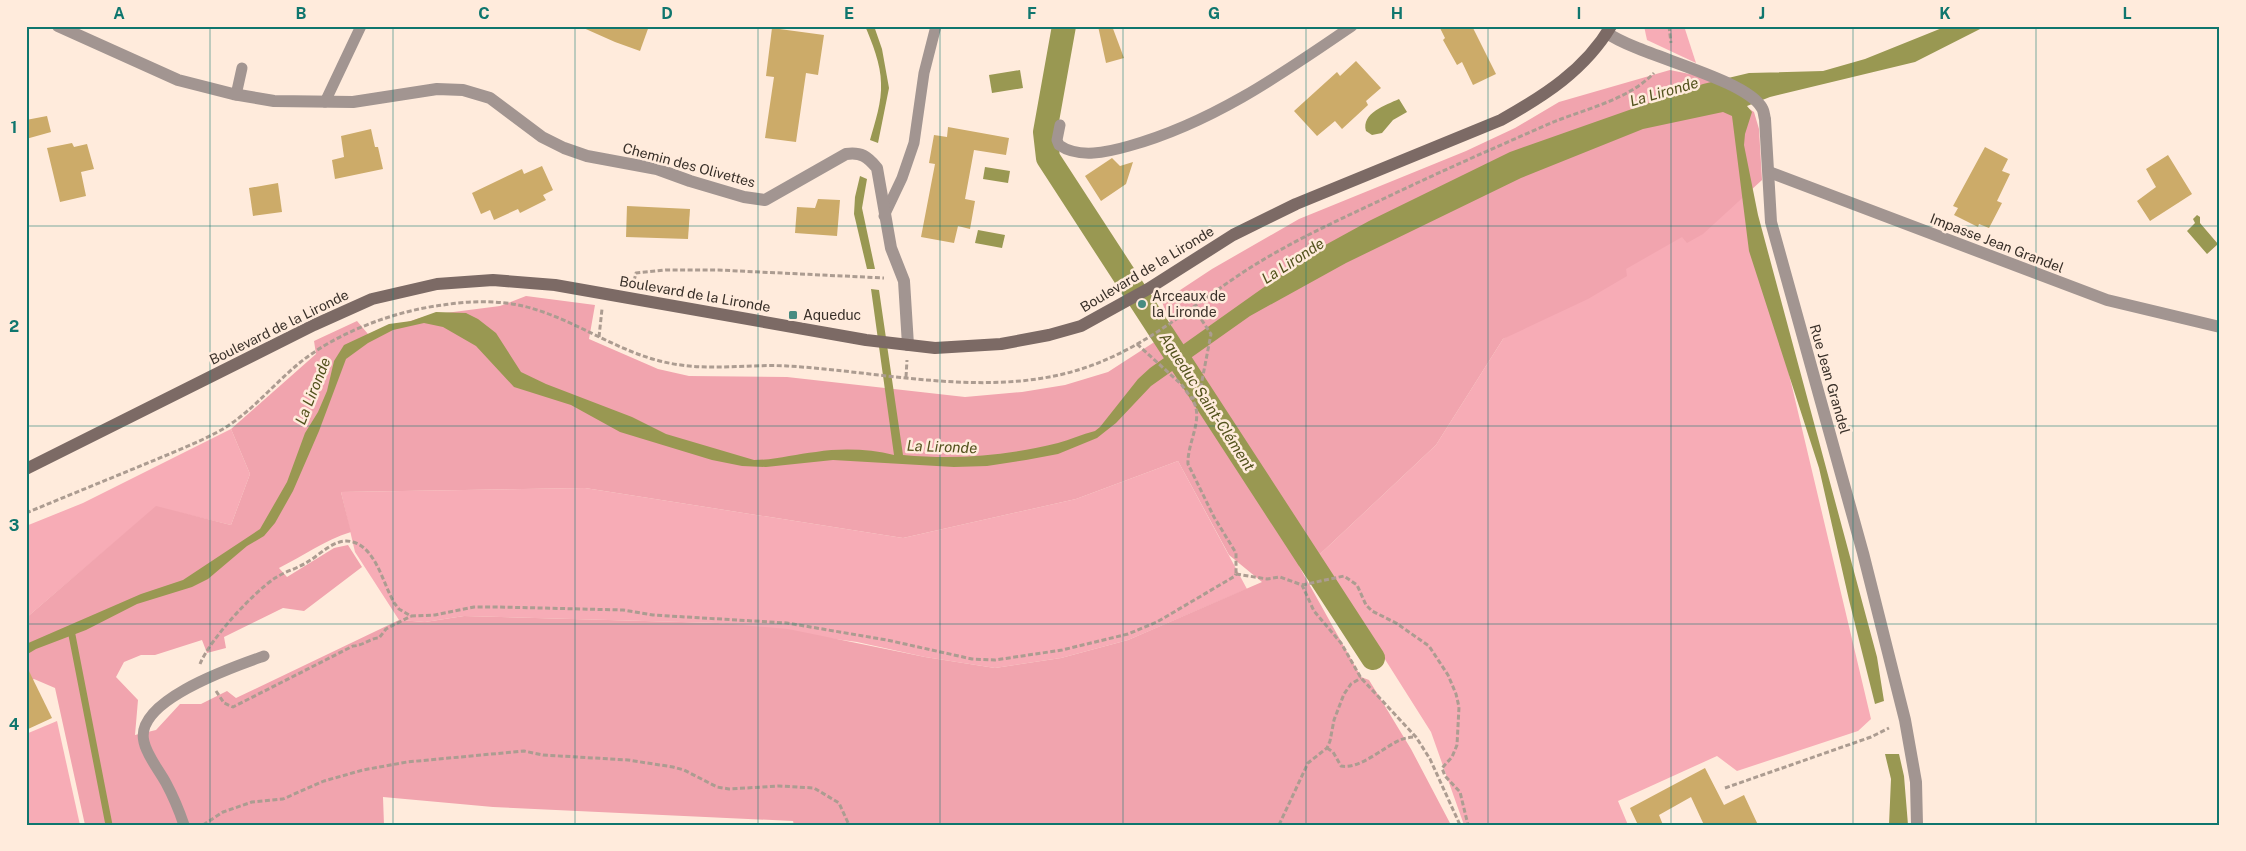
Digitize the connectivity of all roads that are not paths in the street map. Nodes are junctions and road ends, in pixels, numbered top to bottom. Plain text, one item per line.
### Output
1 (58, 26) edge
2 (361, 26) edge
3 (936, 26) edge
4 (1352, 26) edge
5 (1609, 30) edge
6 (242, 68) dead end
7 (236, 95) junction
8 (325, 102) junction
9 (1060, 125) dead end
10 (1769, 172) junction
11 (884, 216) junction
12 (2220, 327) edge
13 (908, 345) junction
14 (26, 469) edge
15 (264, 656) dead end
16 (184, 825) edge
17 (1917, 825) edge

1 - 7 street, Chemin des Olivettes
2 - 8 lane
3 - 11 lane
4 - 9 lane
5 - 10 street, Rue Jean Grandel
5 - 13 street, Boulevard de la Lironde
6 - 7 lane
7 - 8 street, Chemin des Olivettes
8 - 11 street, Chemin des Olivettes
10 - 12 street, Impasse Jean Grandel
10 - 17 street, Rue Jean Grandel
11 - 13 street, Chemin des Olivettes
13 - 14 street, Boulevard de la Lironde
15 - 16 lane

